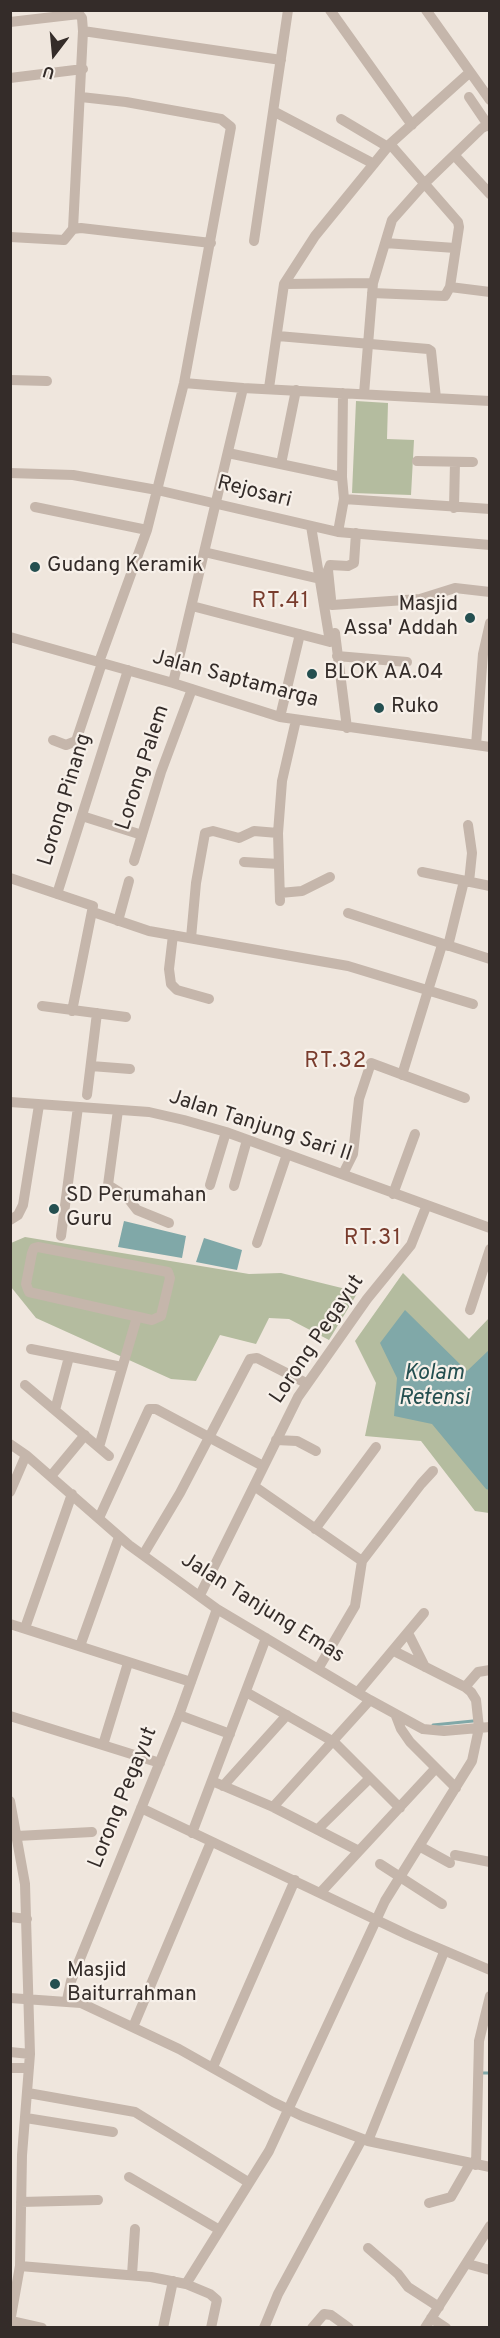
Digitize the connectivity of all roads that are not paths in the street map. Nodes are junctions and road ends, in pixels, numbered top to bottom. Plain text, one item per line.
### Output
1 (288, 10) edge
2 (330, 10) edge
3 (426, 10) edge
4 (12, 22) edge
5 (83, 31) junction
6 (281, 60) junction
7 (82, 69) junction
8 (469, 73) junction
9 (15, 77) edge
10 (81, 97) junction
11 (469, 97) dead end
12 (489, 100) edge
13 (275, 112) junction
14 (341, 119) dead end
15 (412, 125) junction
16 (489, 126) edge
17 (389, 146) junction
18 (455, 156) junction
19 (374, 164) junction
20 (424, 184) junction
21 (489, 194) edge
22 (73, 229) junction
23 (10, 237) edge
24 (254, 241) dead end
25 (211, 243) junction
26 (385, 243) junction
27 (455, 248) junction
28 (284, 284) junction
29 (450, 287) junction
30 (373, 288) junction
31 (489, 292) edge
32 (278, 336) junction
33 (368, 343) junction
34 (10, 380) edge
35 (47, 381) dead end
36 (184, 383) junction
37 (243, 388) junction
38 (269, 388) junction
39 (296, 390) junction
40 (343, 393) junction
41 (364, 394) junction
42 (436, 398) junction
43 (489, 400) edge
44 (228, 453) junction
45 (417, 461) dead end
46 (455, 462) junction
47 (473, 462) dead end
48 (281, 464) junction
49 (10, 473) edge
50 (342, 477) junction
51 (157, 490) junction
52 (344, 499) junction
53 (217, 504) junction
54 (35, 507) dead end
55 (454, 508) junction
56 (489, 509) edge
57 (311, 526) junction
58 (147, 530) junction
59 (338, 531) junction
60 (356, 533) junction
61 (489, 545) edge
62 (204, 552) junction
63 (320, 579) junction
64 (489, 592) edge
65 (332, 605) junction
66 (192, 606) junction
67 (489, 623) edge
68 (300, 634) junction
69 (10, 637) edge
70 (337, 656) junction
71 (407, 662) dead end
72 (101, 663) junction
73 (128, 670) junction
74 (173, 683) junction
75 (192, 689) junction
76 (280, 717) junction
77 (296, 720) junction
78 (347, 728) junction
79 (53, 740) dead end
80 (476, 745) junction
81 (489, 747) edge
82 (82, 816) junction
83 (468, 825) dead end
84 (278, 833) junction
85 (142, 835) junction
86 (134, 861) dead end
87 (244, 862) dead end
88 (279, 864) junction
89 (422, 872) dead end
90 (330, 877) dead end
91 (10, 878) edge
92 (129, 881) dead end
93 (467, 882) junction
94 (489, 886) edge
95 (57, 894) junction
96 (93, 912) junction
97 (348, 913) dead end
98 (118, 921) junction
99 (173, 935) junction
100 (191, 938) junction
101 (445, 946) junction
102 (489, 959) edge
103 (428, 990) junction
104 (209, 999) dead end
105 (473, 1004) dead end
106 (42, 1006) dead end
107 (72, 1011) junction
108 (97, 1013) junction
109 (126, 1017) dead end
110 (91, 1066) junction
111 (130, 1070) dead end
112 (402, 1075) junction
113 (87, 1095) dead end
114 (465, 1098) dead end
115 (10, 1102) edge
116 (39, 1105) junction
117 (78, 1107) junction
118 (118, 1110) junction
119 (226, 1132) junction
120 (415, 1134) dead end
121 (247, 1140) junction
122 (287, 1154) junction
123 (343, 1174) junction
124 (210, 1185) dead end
125 (234, 1186) dead end
126 (393, 1194) junction
127 (426, 1207) junction
128 (10, 1220) edge
129 (169, 1223) dead end
130 (489, 1228) edge
131 (61, 1236) dead end
132 (257, 1243) dead end
133 (489, 1249) edge
134 (470, 1310) dead end
135 (137, 1317) junction
136 (31, 1348) dead end
137 (69, 1357) junction
138 (122, 1367) junction
139 (306, 1383) junction
140 (25, 1385) dead end
141 (55, 1410) junction
142 (85, 1435) junction
143 (209, 1436) junction
144 (276, 1440) junction
145 (10, 1444) edge
146 (99, 1447) junction
147 (376, 1447) dead end
148 (316, 1451) dead end
149 (26, 1455) junction
150 (109, 1456) dead end
151 (263, 1466) junction
152 (434, 1471) dead end
153 (51, 1476) junction
154 (254, 1486) junction
155 (10, 1492) edge
156 (72, 1494) junction
157 (99, 1518) junction
158 (315, 1528) junction
159 (119, 1537) junction
160 (143, 1555) junction
161 (362, 1561) junction
162 (200, 1595) junction
163 (217, 1609) junction
164 (424, 1613) dead end
165 (10, 1624) edge
166 (25, 1628) junction
167 (408, 1633) junction
168 (266, 1638) junction
169 (80, 1646) junction
170 (394, 1651) junction
171 (128, 1663) junction
172 (425, 1667) junction
173 (318, 1669) junction
174 (489, 1670) edge
175 (191, 1682) junction
176 (465, 1687) junction
177 (246, 1692) junction
178 (358, 1692) junction
179 (370, 1700) junction
180 (179, 1714) junction
181 (287, 1715) junction
182 (10, 1716) edge
183 (396, 1716) junction
184 (484, 1728) edge
185 (230, 1734) junction
186 (334, 1742) junction
187 (103, 1745) junction
188 (160, 1763) junction
189 (435, 1769) junction
190 (370, 1778) junction
191 (212, 1781) junction
192 (223, 1786) junction
193 (456, 1788) junction
194 (10, 1801) edge
195 (273, 1807) junction
196 (141, 1808) junction
197 (400, 1808) junction
198 (12, 1818) edge
199 (318, 1830) junction
200 (93, 1832) dead end
201 (192, 1833) junction
202 (17, 1836) junction
203 (211, 1842) junction
204 (419, 1846) junction
205 (359, 1851) junction
206 (489, 1862) edge
207 (380, 1864) dead end
208 (398, 1878) junction
209 (295, 1880) junction
210 (321, 1892) junction
211 (442, 1904) dead end
212 (10, 1917) edge
213 (27, 1919) junction
214 (376, 1920) junction
215 (444, 1952) junction
216 (489, 1970) edge
217 (489, 1996) edge
218 (10, 1998) edge
219 (29, 2001) junction
220 (68, 2001) junction
221 (486, 2026) edge
222 (133, 2027) junction
223 (10, 2052) edge
224 (30, 2054) junction
225 (29, 2067) junction
226 (213, 2067) junction
227 (10, 2068) edge
228 (28, 2093) junction
229 (289, 2110) junction
230 (489, 2117) edge
231 (26, 2118) junction
232 (477, 2121) junction
233 (113, 2132) dead end
234 (365, 2140) junction
235 (10, 2155) edge
236 (22, 2156) junction
237 (473, 2165) junction
238 (489, 2167) edge
239 (129, 2177) dead end
240 (248, 2182) junction
241 (98, 2200) dead end
242 (21, 2202) junction
243 (429, 2203) dead end
244 (489, 2226) edge
245 (15, 2229) edge
246 (135, 2229) dead end
247 (218, 2229) junction
248 (487, 2238) edge
249 (368, 2248) dead end
250 (468, 2264) junction
251 (20, 2266) junction
252 (489, 2270) edge
253 (132, 2275) junction
254 (173, 2281) junction
255 (186, 2284) junction
256 (14, 2289) edge
257 (439, 2307) junction
258 (11, 2321) edge
259 (428, 2323) edge
260 (42, 2328) edge
261 (163, 2328) edge
262 (211, 2328) edge
263 (264, 2328) edge
264 (312, 2328) edge
265 (349, 2328) edge
266 (446, 2328) edge

1 - 6 street
2 - 15 street
3 - 8 street
4 - 5 street
5 - 6 street
5 - 7 street
6 - 13 street
7 - 9 street
7 - 10 street
8 - 12 street
8 - 15 street
10 - 22 street
10 - 25 street
11 - 16 street
13 - 19 street
13 - 24 street
14 - 17 street
15 - 17 street
16 - 18 street
17 - 19 street
17 - 20 street
18 - 20 street
18 - 21 street
19 - 28 street
20 - 26 street
20 - 27 street
22 - 23 street
22 - 25 street
25 - 36 street
26 - 27 street
26 - 30 street
27 - 29 street
28 - 30 street
28 - 32 street
29 - 30 street
29 - 31 street
30 - 33 street
32 - 33 street
32 - 38 street
33 - 41 street
33 - 42 street
34 - 35 street
36 - 37 street
36 - 51 street
37 - 38 street
37 - 44 street
38 - 39 street
39 - 40 street
39 - 48 street
40 - 41 street
40 - 50 street
41 - 42 street
42 - 43 street
44 - 48 street
44 - 53 street
45 - 46 street
46 - 47 street
46 - 55 street
48 - 50 street
49 - 51 street, Rejosari
50 - 52 street
51 - 53 street, Rejosari
51 - 58 street
52 - 55 street
52 - 59 street
53 - 57 street, Rejosari
53 - 62 street
54 - 58 street
55 - 56 street
57 - 59 street, Rejosari
57 - 63 street
58 - 72 street
59 - 60 street, Rejosari
60 - 61 street, Rejosari
60 - 65 street
62 - 63 street
62 - 66 street
63 - 68 street
64 - 65 street
65 - 70 street
66 - 68 street
66 - 74 street
67 - 80 street
68 - 76 street
69 - 72 street, Jalan Saptamarga
70 - 71 street
70 - 78 street
72 - 73 street, Jalan Saptamarga
72 - 79 street
73 - 74 street, Jalan Saptamarga
73 - 82 street, Lorong Pinang
74 - 75 street, Jalan Saptamarga
75 - 76 street, Jalan Saptamarga
75 - 85 street, Lorong Palem
76 - 77 street, Jalan Saptamarga
77 - 78 street, Jalan Saptamarga
77 - 84 street
78 - 80 street, Jalan Saptamarga
80 - 81 street, Jalan Saptamarga
82 - 85 street
82 - 95 street, Lorong Pinang
83 - 93 street
84 - 88 street
84 - 100 street
85 - 86 street, Lorong Palem
87 - 88 street
88 - 90 street
89 - 93 street
91 - 95 street, Lorong Pinang
92 - 98 street
93 - 94 street
93 - 101 street
95 - 96 street
96 - 98 street
96 - 107 street
97 - 101 street
98 - 99 street
99 - 100 street
99 - 104 street
100 - 103 street
101 - 102 street
101 - 103 street
103 - 105 street
103 - 112 street
106 - 107 street
107 - 108 street
108 - 109 street
108 - 110 street
110 - 111 street
110 - 113 street
112 - 114 street
112 - 123 street
115 - 116 street, Jalan Tanjung Sari II
116 - 117 street, Jalan Tanjung Sari II
116 - 128 street
117 - 118 street, Jalan Tanjung Sari II
117 - 131 street
118 - 119 street, Jalan Tanjung Sari II
118 - 129 street
119 - 121 street, Jalan Tanjung Sari II
119 - 124 street
120 - 126 street
121 - 122 street, Jalan Tanjung Sari II
121 - 125 street
122 - 123 street, Jalan Tanjung Sari II
122 - 132 street
123 - 126 street, Jalan Tanjung Sari II
126 - 127 street, Jalan Tanjung Sari II
127 - 130 street, Jalan Tanjung Sari II
127 - 139 street, Lorong Pegayut
133 - 134 street
135 - 135 street
135 - 138 street
136 - 137 street
137 - 138 street
137 - 141 street
138 - 146 street
139 - 143 street
139 - 144 street, Lorong Pegayut
140 - 141 street
141 - 142 street
142 - 146 street
142 - 153 street
143 - 151 street
143 - 157 street
143 - 160 street
144 - 148 street
144 - 151 street, Lorong Pegayut
145 - 149 street, Jalan Tanjung Emas
146 - 150 street
147 - 158 street
149 - 153 street, Jalan Tanjung Emas
149 - 155 street
151 - 154 street, Lorong Pegayut
152 - 161 street
153 - 156 street, Jalan Tanjung Emas
154 - 158 street
154 - 162 street, Lorong Pegayut
156 - 157 street, Jalan Tanjung Emas
156 - 166 street
157 - 159 street, Jalan Tanjung Emas
158 - 161 street
159 - 160 street, Jalan Tanjung Emas
159 - 169 street
160 - 162 street, Jalan Tanjung Emas
161 - 173 street
162 - 163 street, Jalan Tanjung Emas
163 - 168 street, Jalan Tanjung Emas
163 - 175 street, Lorong Pegayut
164 - 167 street
165 - 166 street
166 - 169 street
167 - 170 street
167 - 172 street
168 - 173 street, Jalan Tanjung Emas
168 - 177 street
169 - 171 street
170 - 172 street
170 - 178 street
171 - 175 street
171 - 187 street
172 - 176 street
173 - 178 street, Jalan Tanjung Emas
174 - 176 street
175 - 180 street, Lorong Pegayut
176 - 184 street
177 - 181 street
177 - 185 street
178 - 179 street, Jalan Tanjung Emas
179 - 183 street, Jalan Tanjung Emas
179 - 186 street
180 - 185 street
180 - 188 street, Lorong Pegayut
181 - 186 street
181 - 192 street
182 - 187 street
183 - 184 street, Jalan Tanjung Emas
183 - 189 street
184 - 193 street
185 - 191 street
186 - 190 street
186 - 195 street
187 - 188 street
188 - 196 street, Lorong Pegayut
189 - 193 street
189 - 197 street
190 - 197 street
190 - 199 street
191 - 192 street
191 - 201 street
192 - 195 street
193 - 204 street
194 - 198 street
195 - 199 street
196 - 201 street
196 - 220 street, Lorong Pegayut
197 - 205 street
198 - 202 street
199 - 205 street
200 - 202 street
201 - 203 street
202 - 213 street
203 - 209 street
203 - 222 street
204 - 206 street
204 - 208 street
205 - 210 street
207 - 208 street
208 - 211 street
208 - 214 street
209 - 210 street
209 - 226 street
210 - 214 street
212 - 213 street
213 - 219 street
214 - 215 street
214 - 229 street
215 - 216 street
215 - 234 street
217 - 221 street
218 - 219 street
219 - 220 street
219 - 224 street
220 - 222 street
221 - 232 street
222 - 226 street
223 - 224 street
224 - 225 street
225 - 227 street
225 - 228 street
226 - 229 street
228 - 231 street
228 - 240 street
229 - 234 street
229 - 240 street
230 - 232 street
231 - 233 street
231 - 236 street
232 - 237 street
234 - 237 street
234 - 263 street
235 - 236 street
236 - 242 street
237 - 238 street
237 - 243 street
239 - 247 street
240 - 247 street
241 - 242 street
242 - 245 street
244 - 248 street
245 - 251 street
246 - 253 street
247 - 255 street
248 - 250 street
249 - 257 street
250 - 252 street
250 - 257 street
251 - 253 street
251 - 256 street
253 - 254 street
254 - 255 street
254 - 261 street
255 - 262 street
256 - 258 street
257 - 259 street
258 - 260 street
259 - 266 street
264 - 265 street

